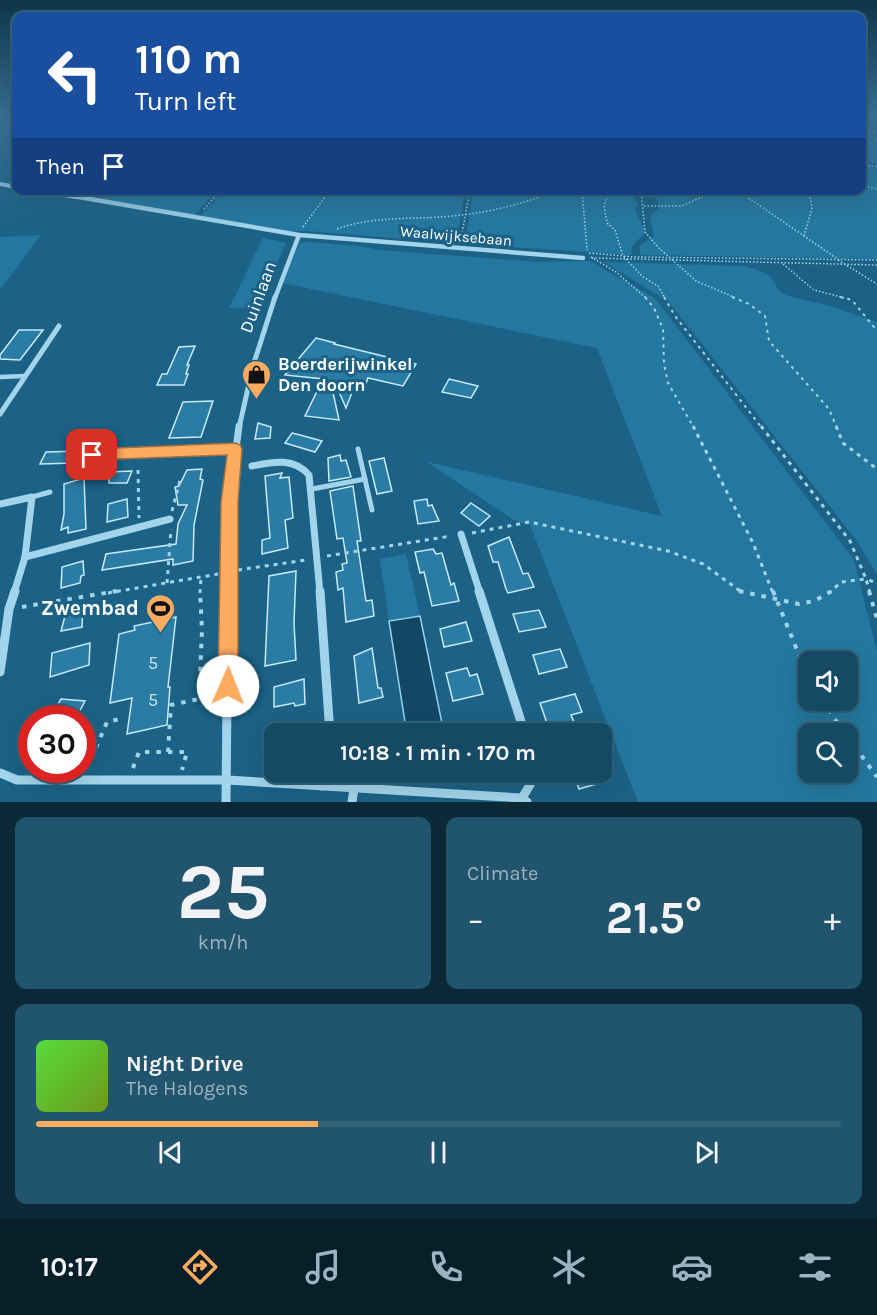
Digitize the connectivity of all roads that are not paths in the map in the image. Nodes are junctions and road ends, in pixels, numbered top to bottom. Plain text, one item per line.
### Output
1 (68, 195) edge
2 (301, 232) junction
3 (583, 255) road end
4 (59, 326) dead end
5 (25, 376) junction
6 (0, 377) edge
7 (0, 414) edge
8 (235, 449) junction
9 (358, 449) dead end
10 (92, 455) dead end
11 (252, 466) dead end
12 (365, 479) junction
13 (312, 489) junction
14 (50, 492) dead end
15 (32, 497) junction
16 (0, 504) edge
17 (372, 510) dead end
18 (170, 519) road end
19 (461, 534) road end
20 (25, 557) junction
21 (0, 672) edge
22 (329, 723) edge
23 (521, 723) edge
24 (0, 773) edge
25 (227, 780) junction
26 (322, 783) edge
27 (530, 783) edge
28 (322, 786) junction
29 (354, 788) junction
30 (525, 800) edge
31 (226, 802) edge
32 (352, 802) edge

1 - 2 street, Waalwijksebaan
2 - 3 street, Waalwijksebaan
2 - 8 street, Duinlaan
4 - 5 street
5 - 6 lane
5 - 7 street
8 - 10 lane
8 - 25 street, Duinlaan
9 - 12 lane
11 - 13 street
12 - 13 lane
12 - 17 lane
13 - 22 street
14 - 15 lane
15 - 16 street
15 - 20 street
18 - 20 street
19 - 23 street
20 - 21 street
24 - 25 street
25 - 28 street
25 - 31 street, Duinlaan
26 - 28 street
27 - 30 street
28 - 29 street
29 - 30 street
29 - 32 street

